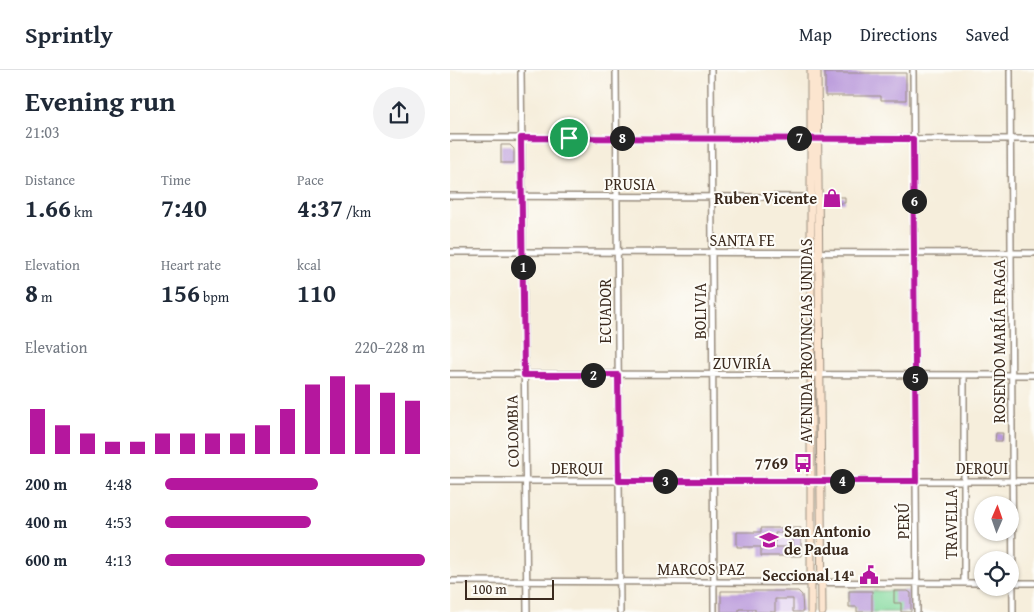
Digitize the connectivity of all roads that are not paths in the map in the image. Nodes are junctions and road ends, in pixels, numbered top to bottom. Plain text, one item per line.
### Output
1 (520, 70) edge
2 (616, 70) edge
3 (711, 70) edge
4 (811, 70) edge
5 (817, 70) edge
6 (913, 70) edge
7 (1010, 70) edge
8 (450, 138) edge
9 (521, 138) junction
10 (616, 138) junction
11 (711, 138) junction
12 (814, 138) junction
13 (913, 139) junction
14 (1011, 139) junction
15 (1034, 139) edge
16 (450, 196) edge
17 (522, 196) junction
18 (617, 196) junction
19 (712, 196) junction
20 (811, 197) junction
21 (450, 252) edge
22 (522, 252) junction
23 (617, 252) junction
24 (712, 253) junction
25 (815, 253) junction
26 (914, 253) junction
27 (1011, 253) junction
28 (1034, 253) edge
29 (450, 374) edge
30 (524, 375) junction
31 (618, 375) junction
32 (713, 375) junction
33 (811, 375) junction
34 (820, 375) junction
35 (915, 375) junction
36 (964, 376) junction
37 (1012, 376) junction
38 (1034, 376) edge
39 (450, 481) edge
40 (525, 481) junction
41 (619, 481) junction
42 (713, 481) junction
43 (811, 481) junction
44 (820, 481) junction
45 (916, 481) junction
46 (964, 481) junction
47 (1013, 481) junction
48 (1034, 481) edge
49 (1012, 551) edge
50 (450, 581) edge
51 (526, 581) junction
52 (619, 581) junction
53 (714, 582) junction
54 (811, 582) junction
55 (821, 582) junction
56 (916, 583) junction
57 (964, 583) junction
58 (974, 583) edge
59 (1019, 583) edge
60 (1034, 583) edge
61 (1012, 596) edge
62 (527, 612) edge
63 (620, 612) edge
64 (714, 612) edge
65 (811, 612) edge
66 (822, 612) edge
67 (916, 612) edge
68 (1013, 612) edge

1 - 9 street, COLOMBIA
2 - 10 street, ECUADOR
3 - 11 street, BOLIVIA
4 - 12 main road, AVENIDA PROVINCIAS UNIDAS
5 - 12 main road, AVENIDA PROVINCIAS UNIDAS
6 - 13 street, PERÚ
7 - 14 street, ROSENDO MARÍA FRAGA
8 - 9 street
9 - 10 street
9 - 17 street, COLOMBIA
10 - 11 street
10 - 18 street, ECUADOR
11 - 12 street
11 - 19 street, BOLIVIA
12 - 13 street
12 - 20 main road, AVENIDA PROVINCIAS UNIDAS
12 - 25 main road, AVENIDA PROVINCIAS UNIDAS
13 - 14 street
13 - 26 street, PERÚ
14 - 15 street
14 - 27 street, ROSENDO MARÍA FRAGA
16 - 17 street, PRUSIA
17 - 18 street, PRUSIA
17 - 22 street, COLOMBIA
18 - 19 street, PRUSIA
18 - 23 street, ECUADOR
19 - 20 street, PRUSIA
19 - 24 street, BOLIVIA
20 - 25 main road, AVENIDA PROVINCIAS UNIDAS
21 - 22 street, SANTA FE
22 - 23 street, SANTA FE
22 - 30 street, COLOMBIA
23 - 24 street, SANTA FE
23 - 31 street, ECUADOR
24 - 25 street, SANTA FE
24 - 32 street, BOLIVIA
25 - 26 street, SANTA FE
25 - 33 main road, AVENIDA PROVINCIAS UNIDAS
25 - 34 main road, AVENIDA PROVINCIAS UNIDAS
26 - 27 street, SANTA FE
26 - 35 street, PERÚ
27 - 28 street, SANTA FE
27 - 37 street, ROSENDO MARÍA FRAGA
29 - 30 street, ZUVIRÍA
30 - 31 street, ZUVIRÍA
30 - 40 street, COLOMBIA
31 - 32 street, ZUVIRÍA
31 - 41 street, ECUADOR
32 - 33 street, ZUVIRÍA
32 - 42 street, BOLIVIA
33 - 34 street, ZUVIRÍA
33 - 43 main road, AVENIDA PROVINCIAS UNIDAS
34 - 35 street, ZUVIRÍA
34 - 44 main road, AVENIDA PROVINCIAS UNIDAS
35 - 36 street, ZUVIRÍA
35 - 45 street, PERÚ
36 - 37 street, ZUVIRÍA
36 - 46 street, TRAVELLA
37 - 38 street, ZUVIRÍA
37 - 47 street, ROSENDO MARÍA FRAGA
39 - 40 street, DERQUI
40 - 41 street, DERQUI
40 - 51 street, COLOMBIA
41 - 42 street, DERQUI
41 - 52 street, ECUADOR
42 - 43 street, DERQUI
42 - 53 street, BOLIVIA
43 - 44 street, DERQUI
43 - 54 main road, AVENIDA PROVINCIAS UNIDAS
44 - 45 street, DERQUI
44 - 55 main road, AVENIDA PROVINCIAS UNIDAS
45 - 46 street, DERQUI
45 - 56 street, PERÚ
46 - 47 street, DERQUI
46 - 57 street, TRAVELLA
47 - 48 street, DERQUI
47 - 49 street, ROSENDO MARÍA FRAGA
50 - 51 street, MARCOS PAZ
51 - 52 street, MARCOS PAZ
51 - 62 street, COLOMBIA
52 - 53 street, MARCOS PAZ
52 - 63 street, ECUADOR
53 - 54 street, MARCOS PAZ
53 - 64 street, BOLIVIA
54 - 55 street, MARCOS PAZ
54 - 65 main road, AVENIDA PROVINCIAS UNIDAS
55 - 56 street, MARCOS PAZ
55 - 66 main road, AVENIDA PROVINCIAS UNIDAS
56 - 57 street, MARCOS PAZ
56 - 67 street, PERÚ
57 - 58 street, MARCOS PAZ
59 - 60 street
61 - 68 street, ROSENDO MARÍA FRAGA

